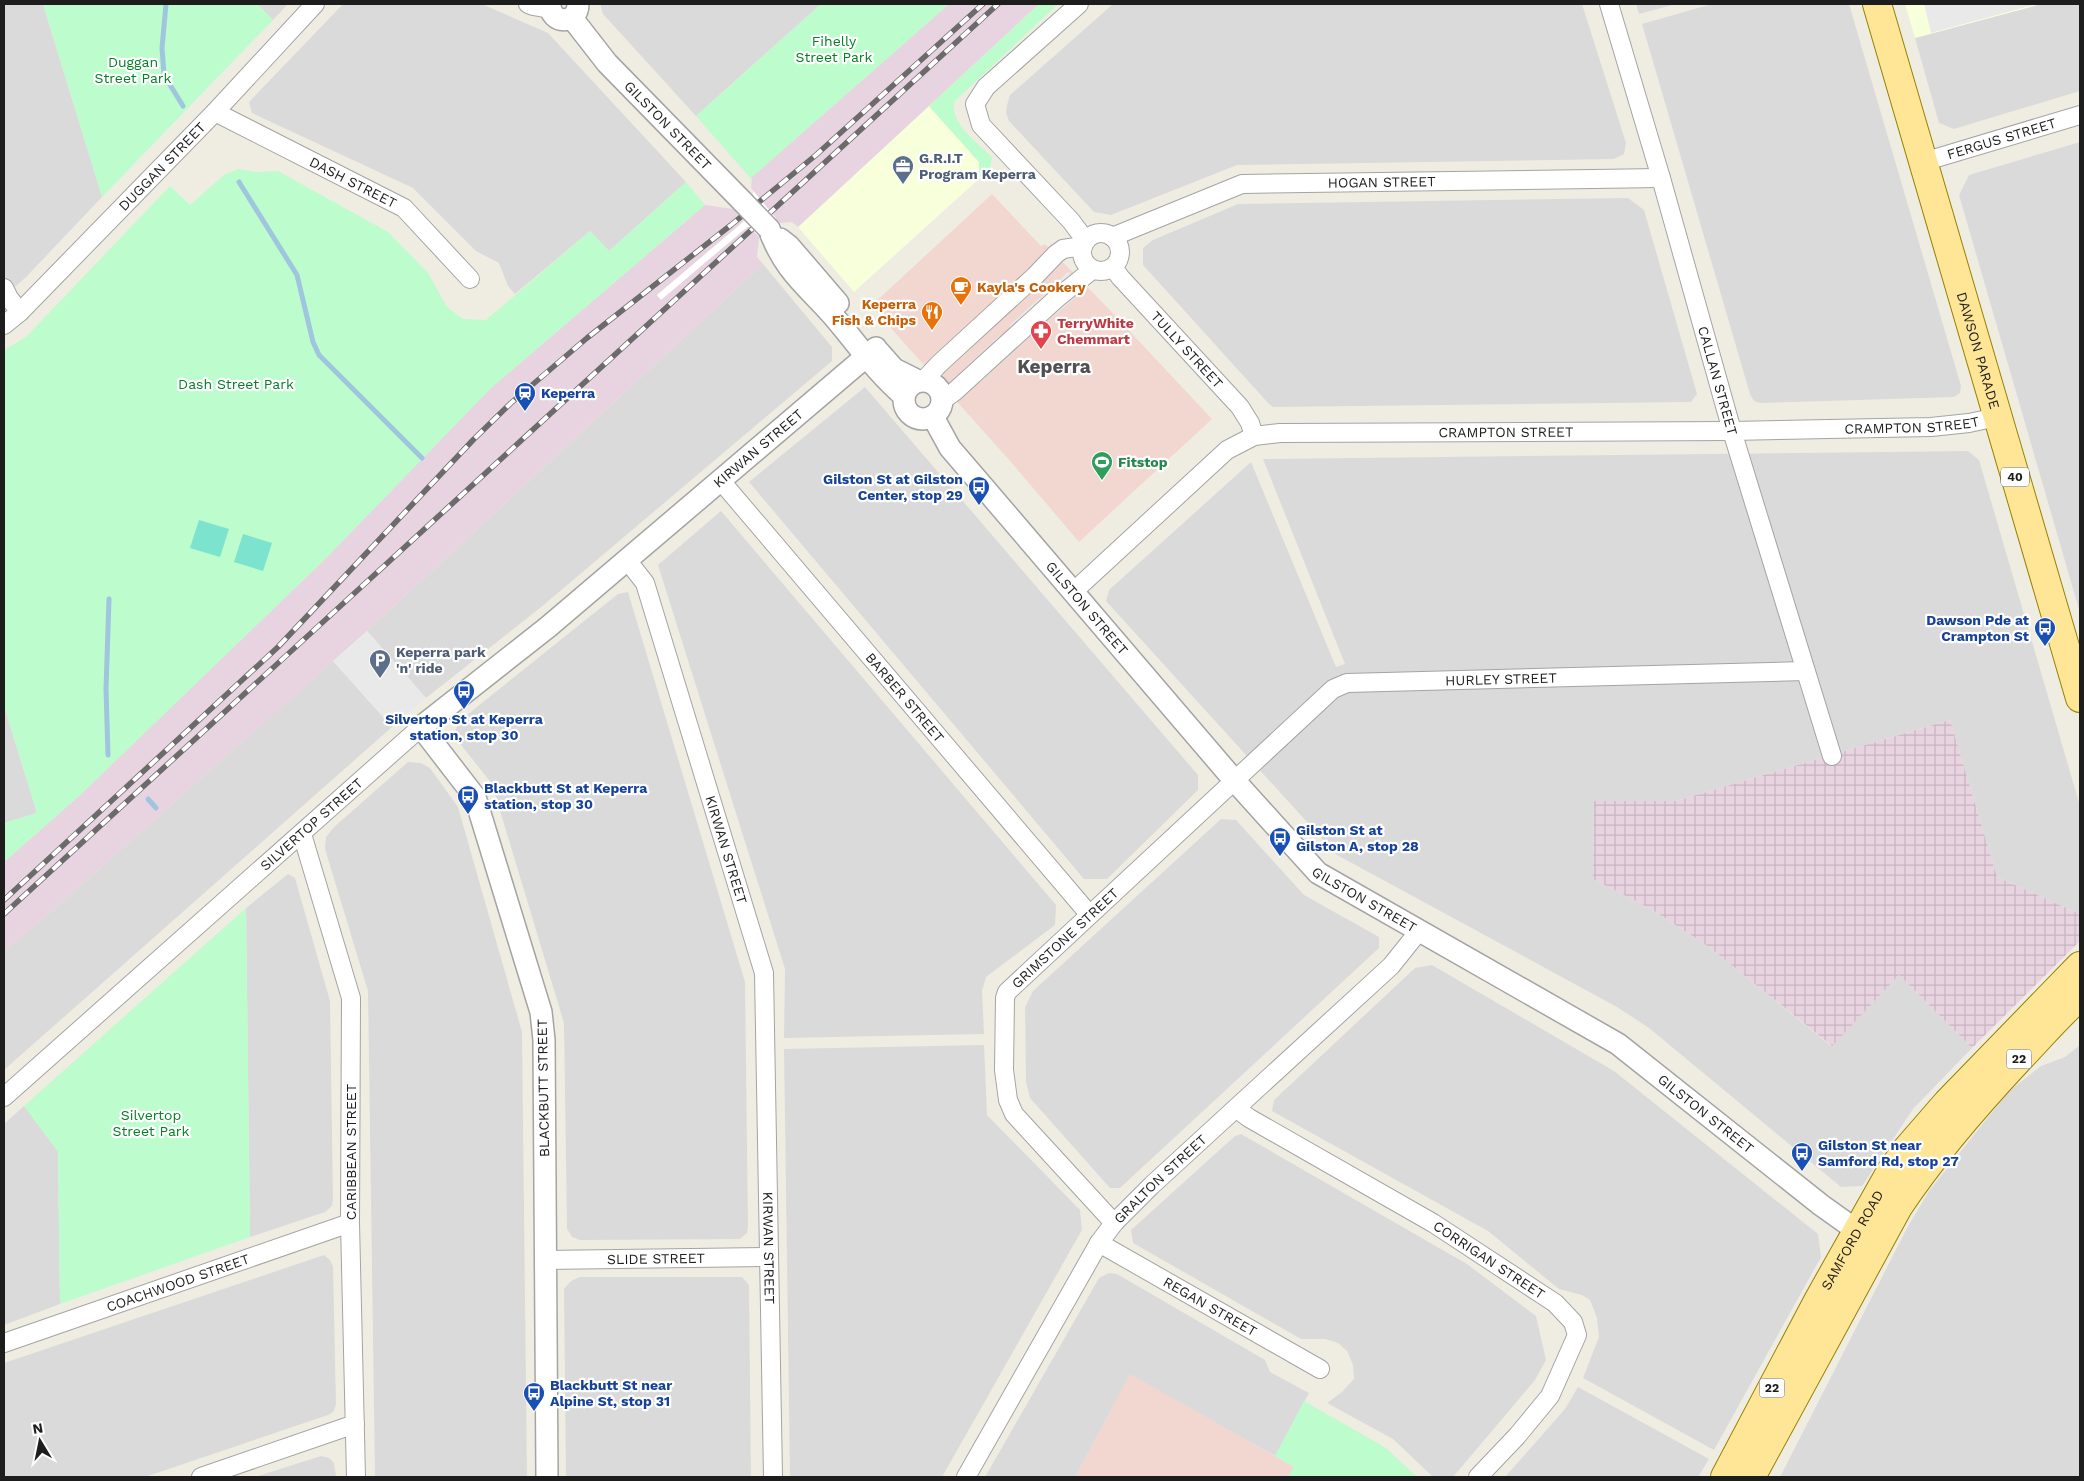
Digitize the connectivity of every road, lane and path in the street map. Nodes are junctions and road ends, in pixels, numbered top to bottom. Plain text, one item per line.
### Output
1 (315, 4) edge
2 (528, 4) edge
3 (1079, 4) edge
4 (1609, 4) edge
5 (1877, 4) edge
6 (550, 6) edge
7 (575, 11) edge
8 (214, 112) junction
9 (2080, 114) edge
10 (1923, 162) junction
11 (1662, 178) junction
12 (1112, 237) junction
13 (1084, 244) junction
14 (1113, 267) junction
15 (1092, 270) junction
16 (470, 279) dead end
17 (4, 288) edge
18 (20, 312) junction
19 (4, 325) edge
20 (871, 353) junction
21 (915, 386) junction
22 (938, 409) junction
23 (1997, 416) junction
24 (1732, 431) junction
25 (1254, 436) junction
26 (721, 481) junction
27 (627, 560) junction
28 (1073, 592) junction
29 (1805, 672) junction
30 (2080, 698) edge
31 (421, 727) junction
32 (1832, 756) dead end
33 (1234, 780) junction
34 (302, 834) junction
35 (1089, 914) junction
36 (1419, 931) junction
37 (2080, 966) edge
38 (2080, 996) edge
39 (4, 1097) edge
40 (1237, 1109) junction
41 (350, 1223) junction
42 (1114, 1223) junction
43 (1868, 1238) junction
44 (1100, 1242) junction
45 (769, 1257) junction
46 (545, 1260) junction
47 (4, 1343) edge
48 (1320, 1369) dead end
49 (355, 1424) junction
50 (201, 1477) edge
51 (356, 1477) edge
52 (547, 1477) edge
53 (773, 1477) edge
54 (966, 1477) edge
55 (1478, 1477) edge
56 (1725, 1477) edge
57 (1751, 1477) edge

1 - 8 street, DUGGAN STREET
2 - 6 street
3 - 13 street
4 - 11 street, CALLAN STREET
5 - 10 main road, DAWSON PARADE / 40
6 - 7 street
7 - 20 street, GILSTON STREET, bridge
8 - 16 street, DASH STREET
8 - 18 street, DUGGAN STREET
9 - 10 street, FERGUS STREET
10 - 23 main road, DAWSON PARADE / 40
11 - 12 street, HOGAN STREET
11 - 24 street, CALLAN STREET
12 - 13 street
12 - 14 street
13 - 15 street
13 - 21 street
14 - 15 street
14 - 25 street, TULLY STREET
15 - 22 street
17 - 18 street
18 - 19 street, DUGGAN STREET
20 - 21 street, GILSTON STREET
20 - 26 street, KIRWAN STREET
21 - 22 street
21 - 22 street
22 - 28 street, GILSTON STREET
23 - 24 street, CRAMPTON STREET
23 - 30 main road, DAWSON PARADE / 40
24 - 25 street, CRAMPTON STREET
24 - 29 street, CALLAN STREET
25 - 28 street, CRAMPTON STREET
26 - 27 street, KIRWAN STREET
26 - 35 street, BARBER STREET
27 - 31 street, SILVERTOP STREET
27 - 45 street, KIRWAN STREET
28 - 33 street, GILSTON STREET
29 - 32 street, CALLAN STREET
29 - 33 street, HURLEY STREET
31 - 34 street, SILVERTOP STREET
31 - 46 street, BLACKBUTT STREET
33 - 35 street, GRIMSTONE STREET
33 - 36 street, GILSTON STREET
34 - 39 street, SILVERTOP STREET
34 - 41 street, CARIBBEAN STREET
35 - 42 street, GRIMSTONE STREET
36 - 40 street, GRALTON STREET
36 - 43 street, GILSTON STREET
37 - 43 main road, SAMFORD ROAD / 22
38 - 43 main road, SAMFORD ROAD / 22
40 - 42 street, GRALTON STREET
40 - 55 street, CORRIGAN STREET
41 - 47 street, COACHWOOD STREET
41 - 49 street, CARIBBEAN STREET
42 - 44 street, GRALTON STREET
43 - 56 main road, SAMFORD ROAD / 22
43 - 57 main road, SAMFORD ROAD / 22
44 - 48 street, REGAN STREET
44 - 54 street, GRALTON STREET
45 - 46 street, SLIDE STREET
45 - 53 street, KIRWAN STREET
46 - 52 street, BLACKBUTT STREET
49 - 50 street
49 - 51 street, CARIBBEAN STREET

